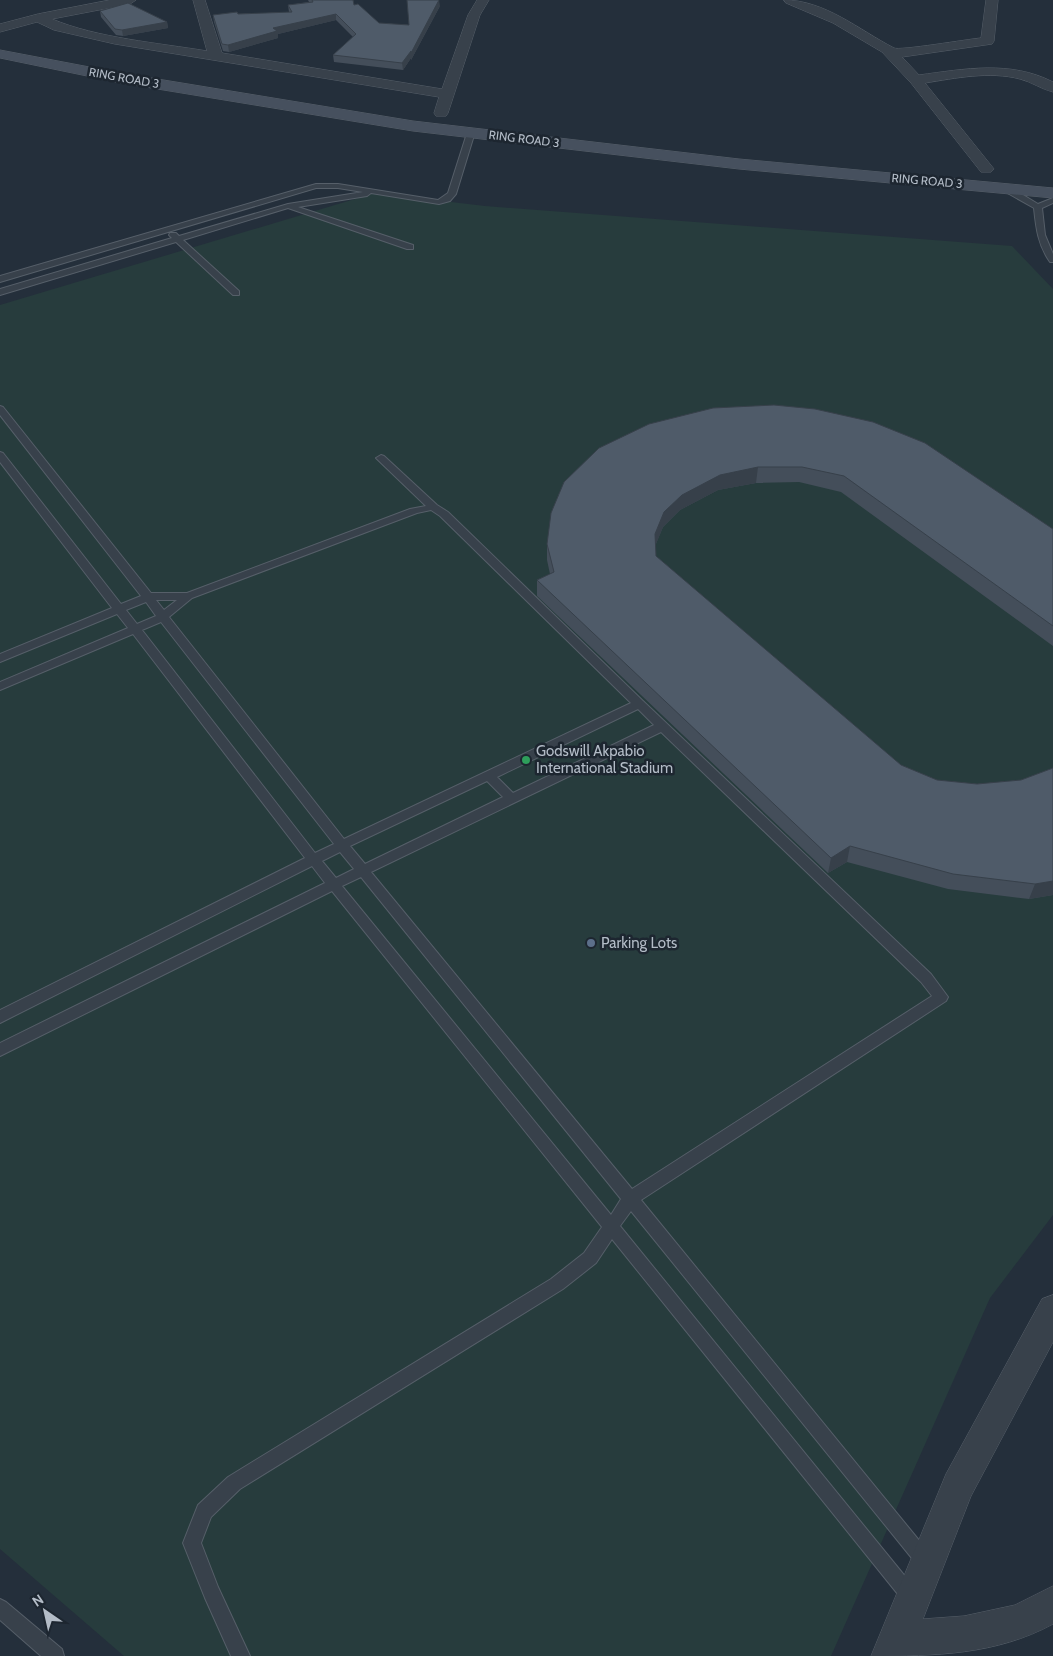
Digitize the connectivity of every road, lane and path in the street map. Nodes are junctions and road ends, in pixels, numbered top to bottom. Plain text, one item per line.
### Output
1 (130, 0) edge
2 (200, 0) edge
3 (483, 0) edge
4 (790, 0) edge
5 (992, 0) edge
6 (111, 2) edge
7 (38, 18) junction
8 (0, 28) edge
9 (0, 39) edge
10 (19, 42) dead end
11 (0, 54) edge
12 (891, 54) junction
13 (216, 57) junction
14 (916, 80) junction
15 (1053, 88) edge
16 (447, 94) junction
17 (422, 110) dead end
18 (440, 113) junction
19 (460, 115) dead end
20 (471, 132) junction
21 (966, 167) dead end
22 (986, 169) junction
23 (1005, 171) dead end
24 (1007, 189) junction
25 (377, 192) junction
26 (1053, 192) edge
27 (277, 197) junction
28 (1053, 200) edge
29 (288, 206) junction
30 (1038, 207) junction
31 (168, 229) junction
32 (178, 239) junction
33 (410, 247) dead end
34 (1053, 260) edge
35 (0, 279) edge
36 (0, 292) edge
37 (236, 292) dead end
38 (0, 409) edge
39 (0, 456) edge
40 (381, 458) dead end
41 (433, 506) junction
42 (188, 596) junction
43 (148, 598) junction
44 (119, 609) junction
45 (164, 617) junction
46 (135, 630) junction
47 (0, 658) edge
48 (0, 686) edge
49 (639, 704) junction
50 (662, 726) junction
51 (488, 775) junction
52 (512, 799) junction
53 (342, 845) junction
54 (314, 860) junction
55 (363, 870) junction
56 (334, 884) junction
57 (0, 1017) edge
58 (0, 1050) edge
59 (630, 1199) junction
60 (611, 1226) junction
61 (1053, 1310) edge
62 (927, 1563) junction
63 (912, 1599) junction
64 (1053, 1604) edge
65 (0, 1608) edge
66 (893, 1648) edge
67 (55, 1656) edge
68 (241, 1656) edge

1 - 6 street
2 - 13 street
3 - 16 street
4 - 12 street
5 - 12 street
6 - 7 street
7 - 8 street
7 - 13 street
9 - 10 main road
11 - 20 main road, RING ROAD 3
12 - 14 street
13 - 16 street
14 - 15 street
14 - 22 street
16 - 18 street
17 - 18 main road
18 - 19 main road
20 - 24 main road, RING ROAD 3
20 - 25 lane
21 - 22 main road, RING ROAD 3
22 - 23 main road, RING ROAD 3
24 - 26 main road, RING ROAD 3
24 - 30 lane
25 - 27 lane
25 - 29 lane
27 - 29 lane
27 - 31 lane
28 - 30 lane
29 - 32 lane
29 - 33 lane
30 - 34 lane
31 - 32 lane
31 - 35 lane
32 - 36 lane
32 - 37 lane
38 - 43 lane
39 - 44 lane
40 - 41 lane
41 - 42 lane
41 - 49 lane
42 - 43 lane
42 - 45 lane
43 - 44 lane
43 - 45 lane
44 - 46 lane
44 - 47 lane
45 - 46 lane
45 - 53 lane
46 - 48 lane
46 - 54 lane
49 - 50 lane
49 - 51 lane
50 - 52 lane
50 - 59 lane
51 - 52 lane
51 - 53 lane
52 - 55 lane
53 - 54 lane
53 - 55 lane
54 - 56 lane
54 - 57 lane
55 - 56 lane
55 - 59 lane
56 - 58 lane
56 - 60 lane
59 - 60 lane
59 - 62 lane
60 - 63 lane
60 - 68 lane
61 - 62 street
62 - 63 street
63 - 66 street
64 - 66 street
65 - 67 lane

